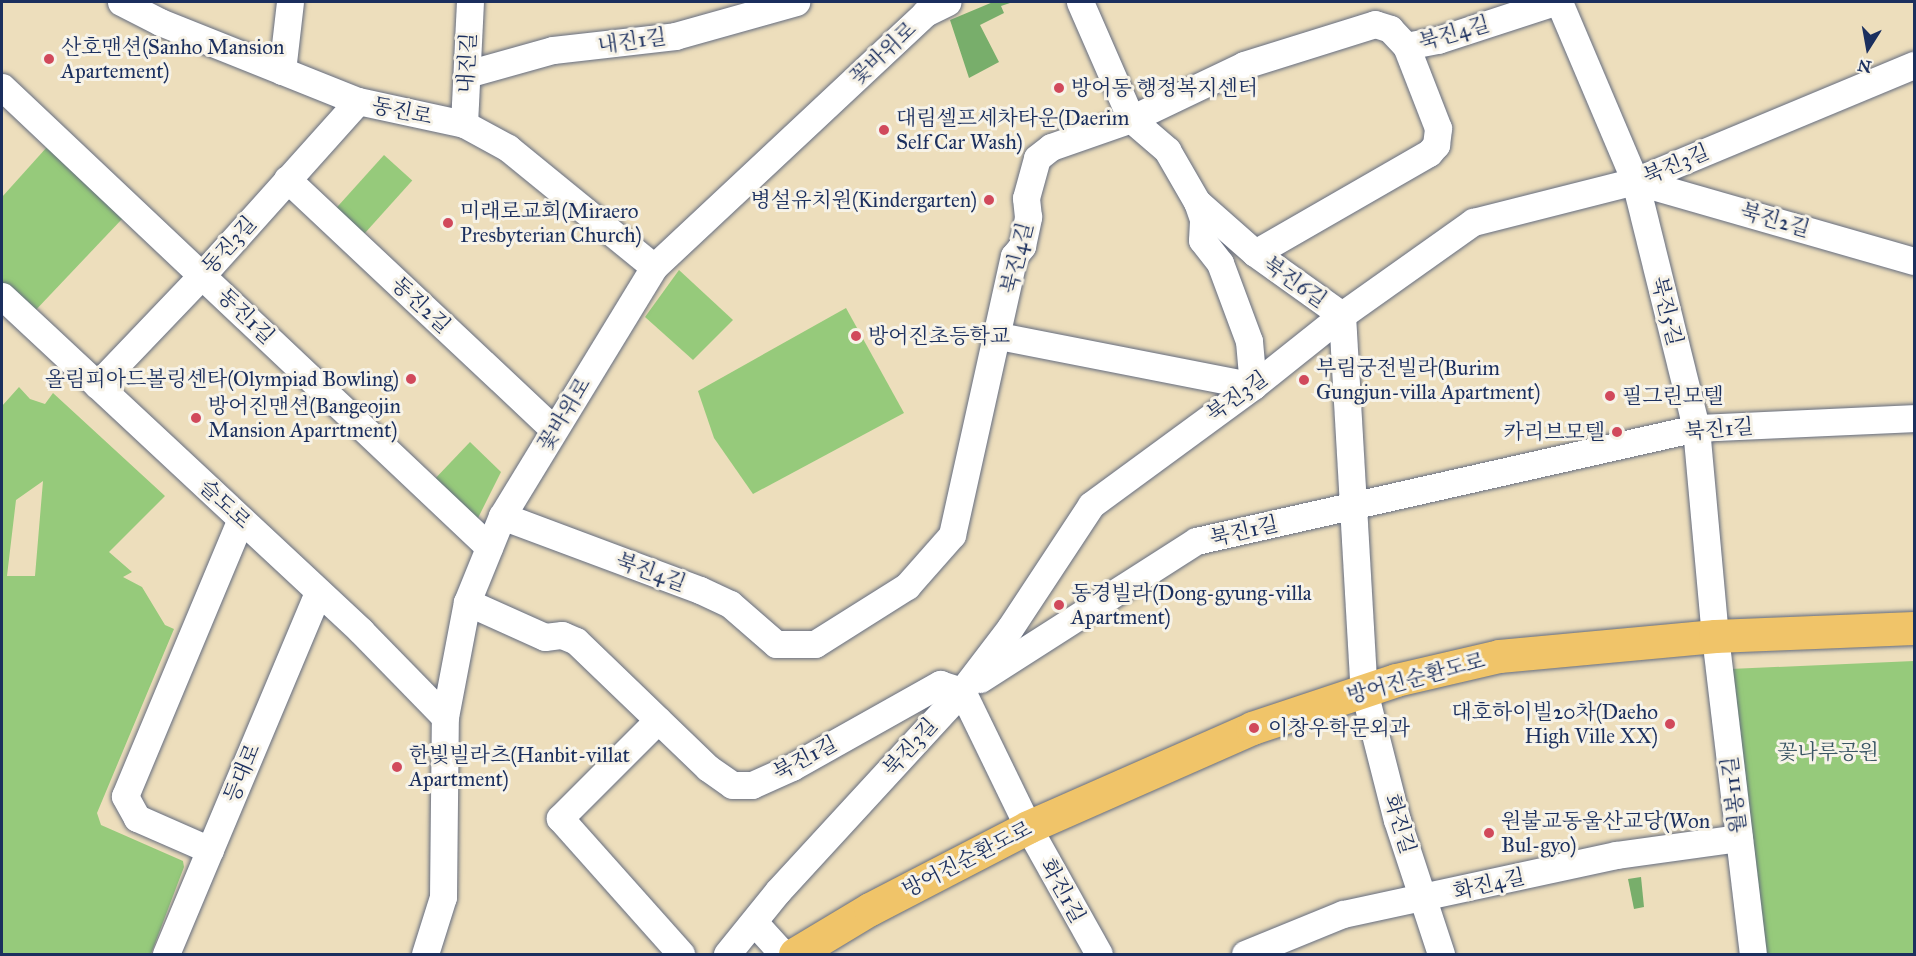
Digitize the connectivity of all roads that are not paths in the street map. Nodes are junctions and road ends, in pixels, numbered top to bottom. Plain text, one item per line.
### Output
1 (121, 2) edge
2 (290, 2) edge
3 (470, 2) edge
4 (796, 2) edge
5 (1080, 2) edge
6 (1554, 2) edge
7 (1559, 2) edge
8 (930, 5) edge
9 (1406, 46) junction
10 (1914, 65) edge
11 (282, 71) junction
12 (467, 74) junction
13 (2, 87) edge
14 (358, 101) junction
15 (1131, 120) junction
16 (464, 124) junction
17 (287, 179) junction
18 (1635, 182) junction
19 (1197, 202) junction
20 (1255, 253) junction
21 (1914, 261) edge
22 (654, 267) junction
23 (203, 274) junction
24 (2, 296) edge
25 (1342, 315) junction
26 (999, 336) junction
27 (97, 385) junction
28 (1253, 386) junction
29 (1914, 418) edge
30 (1696, 428) junction
31 (554, 430) junction
32 (1352, 506) junction
33 (502, 516) junction
34 (241, 519) junction
35 (489, 547) junction
36 (318, 592) junction
37 (467, 602) junction
38 (1914, 628) edge
39 (1715, 636) junction
40 (962, 691) junction
41 (1364, 691) junction
42 (445, 717) junction
43 (658, 720) junction
44 (1028, 827) junction
45 (1739, 838) junction
46 (210, 850) junction
47 (1423, 898) junction
48 (754, 921) junction
49 (166, 954) edge
50 (425, 954) edge
51 (681, 954) edge
52 (727, 954) edge
53 (783, 954) edge
54 (795, 954) edge
55 (1099, 954) edge
56 (1245, 954) edge
57 (1441, 954) edge
58 (1753, 954) edge

1 - 11 street, 동진로
2 - 11 street
3 - 12 street, 내진길
4 - 12 street, 내진1길
5 - 15 street, 북진6길
6 - 9 street, 북진4길
7 - 18 street, 북진5길
8 - 22 street, 꽃바위로
9 - 15 street, 북진4길
9 - 20 street
10 - 18 street, 북진3길
11 - 14 street, 동진로
12 - 16 street, 내진길
13 - 23 street, 동진1길
14 - 16 street, 동진로
14 - 17 street, 동진3길
15 - 19 street, 북진6길
15 - 26 street, 북진4길
16 - 22 street, 동진로
17 - 23 street, 동진3길
17 - 31 street, 동진2길
18 - 21 street, 북진2길
18 - 25 street, 북진3길
18 - 30 street, 북진5길
19 - 20 street, 북진6길
19 - 28 street
20 - 25 street, 북진6길
22 - 31 street, 꽃바위로
23 - 27 street, 동진3길
23 - 35 street, 동진1길
24 - 27 street, 슬도로
25 - 28 street, 북진3길
25 - 32 street, 북진6길
26 - 28 street
26 - 33 street, 북진4길
27 - 34 street, 슬도로
28 - 40 street, 북진3길
29 - 30 street, 북진1길
30 - 32 street, 북진1길
30 - 39 street, 북진5길
31 - 33 street, 꽃바위로
32 - 40 street, 북진1길
32 - 41 street, 북진6길
33 - 35 street, 꽃바위로
34 - 36 street, 슬도로
34 - 46 street
35 - 37 street, 꽃바위로
36 - 42 street, 슬도로
36 - 46 street, 등대로
37 - 42 street, 꽃바위로
37 - 43 street, 북진1길
38 - 39 main road, 방어진순환도로
39 - 41 main road, 방어진순환도로
39 - 45 street, 월봉11길
40 - 43 street, 북진1길
40 - 44 street, 화진1길
40 - 48 street, 북진3길
41 - 44 main road, 방어진순환도로
41 - 47 street, 화진길
42 - 50 street, 꽃바위로
43 - 51 street
44 - 54 main road, 방어진순환도로
44 - 55 street, 화진1길
45 - 47 street, 화진4길
45 - 58 street, 월봉11길
46 - 49 street, 등대로
47 - 56 street, 화진4길
47 - 57 street, 화진길
48 - 52 street, 북진3길
48 - 53 street

